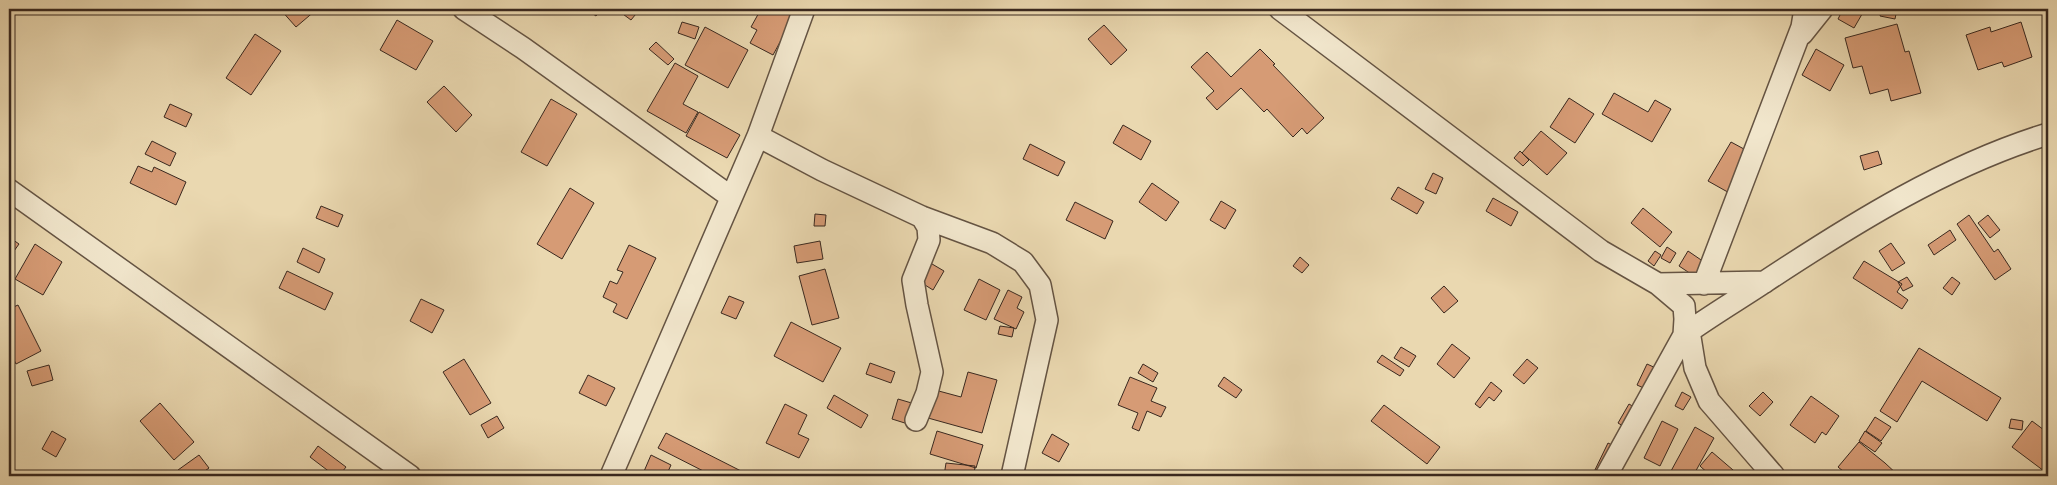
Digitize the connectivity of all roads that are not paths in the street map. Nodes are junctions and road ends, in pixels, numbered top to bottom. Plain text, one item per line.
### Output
1 (464, 9) edge
2 (804, 9) edge
3 (1280, 9) edge
4 (1805, 9) edge
5 (1822, 9) edge
6 (1796, 42) junction
7 (2048, 134) edge
8 (758, 136) junction
9 (9, 190) edge
10 (731, 196) junction
11 (922, 217) junction
12 (1765, 282) junction
13 (1658, 284) junction
14 (1704, 284) junction
15 (1687, 333) junction
16 (916, 420) dead end
17 (410, 476) edge
18 (612, 476) edge
19 (1012, 476) edge
20 (1606, 476) edge
21 (1774, 476) edge

1 - 10 street
2 - 8 street
3 - 13 street
4 - 6 street
5 - 6 street
6 - 14 street
7 - 12 street
8 - 10 street
8 - 11 street
9 - 17 street
10 - 18 street
11 - 16 street
11 - 19 street
12 - 14 street
12 - 15 street
13 - 14 street
13 - 15 street
15 - 20 street
15 - 21 street

